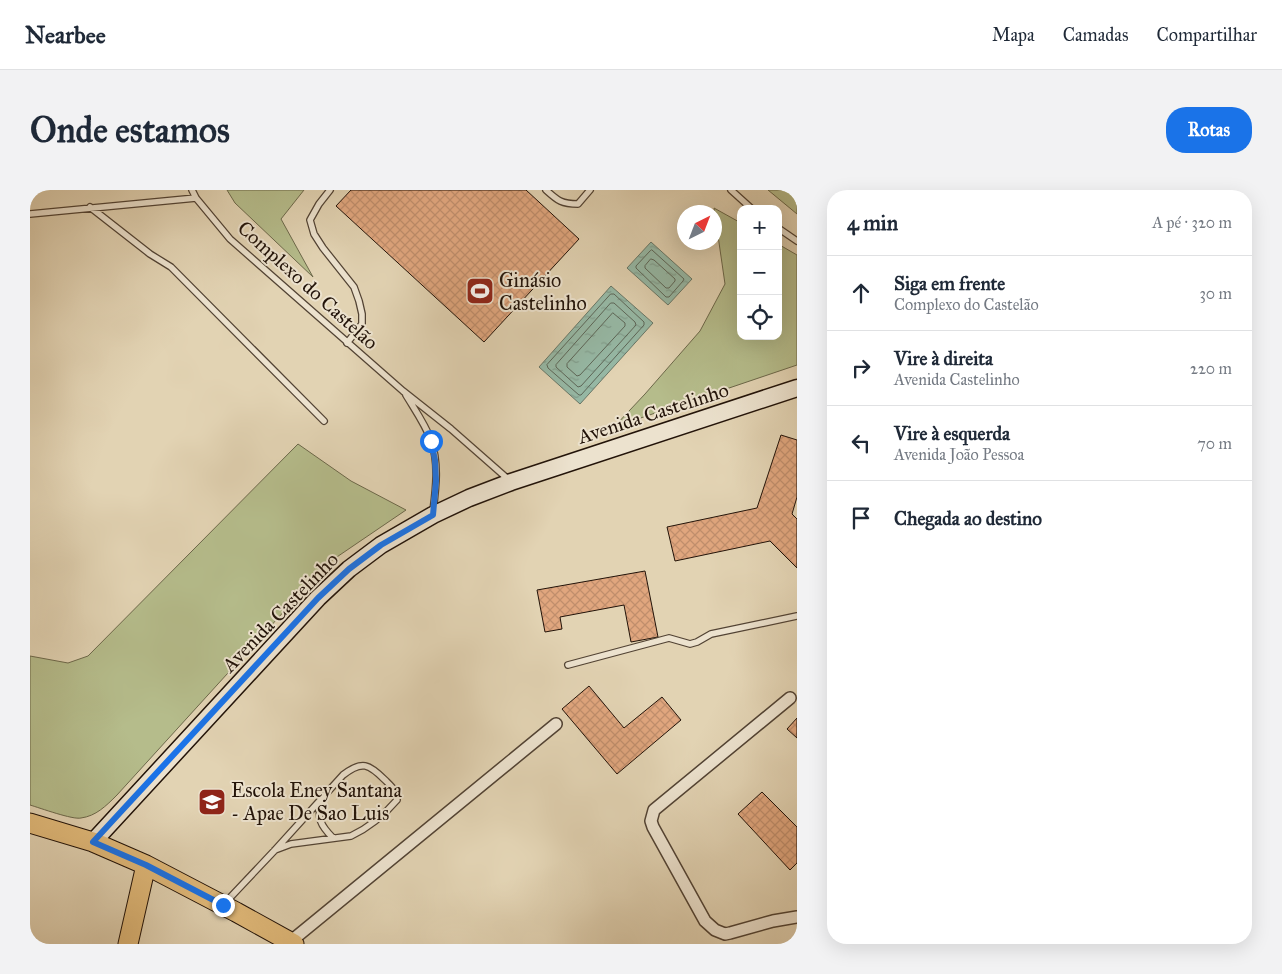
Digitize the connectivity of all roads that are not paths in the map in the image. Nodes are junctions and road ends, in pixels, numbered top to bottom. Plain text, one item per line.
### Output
1 (192, 190) edge
2 (330, 190) edge
3 (546, 190) edge
4 (590, 190) edge
5 (731, 190) edge
6 (196, 198) junction
7 (748, 205) edge
8 (90, 207) junction
9 (30, 214) edge
10 (782, 231) edge
11 (797, 240) edge
12 (347, 342) junction
13 (797, 388) edge
14 (403, 392) junction
15 (324, 421) dead end
16 (511, 482) junction
17 (433, 515) junction
18 (797, 616) edge
19 (568, 665) dead end
20 (790, 698) dead end
21 (556, 724) dead end
22 (324, 796) junction
23 (30, 823) edge
24 (333, 838) junction
25 (93, 842) junction
26 (275, 850) junction
27 (146, 865) junction
28 (223, 905) junction
29 (797, 917) edge
30 (292, 943) edge
31 (128, 944) edge

1 - 6 lane, Complexo do Castelão
2 - 12 lane
3 - 4 lane
5 - 7 lane
6 - 8 lane
6 - 12 lane, Complexo do Castelão
8 - 9 lane
8 - 15 lane
10 - 11 lane
12 - 14 lane, Complexo do Castelão
13 - 16 street, Avenida Castelinho
14 - 16 lane, Complexo do Castelão
14 - 17 lane, Complexo do Castelão
16 - 17 street, Avenida Castelinho
17 - 25 street, Avenida Castelinho
18 - 19 lane
20 - 29 street
21 - 30 street
22 - 24 lane
22 - 24 lane
22 - 26 lane
23 - 25 main road
24 - 26 lane
25 - 27 main road
26 - 28 lane
27 - 28 main road
27 - 31 main road
28 - 30 main road

